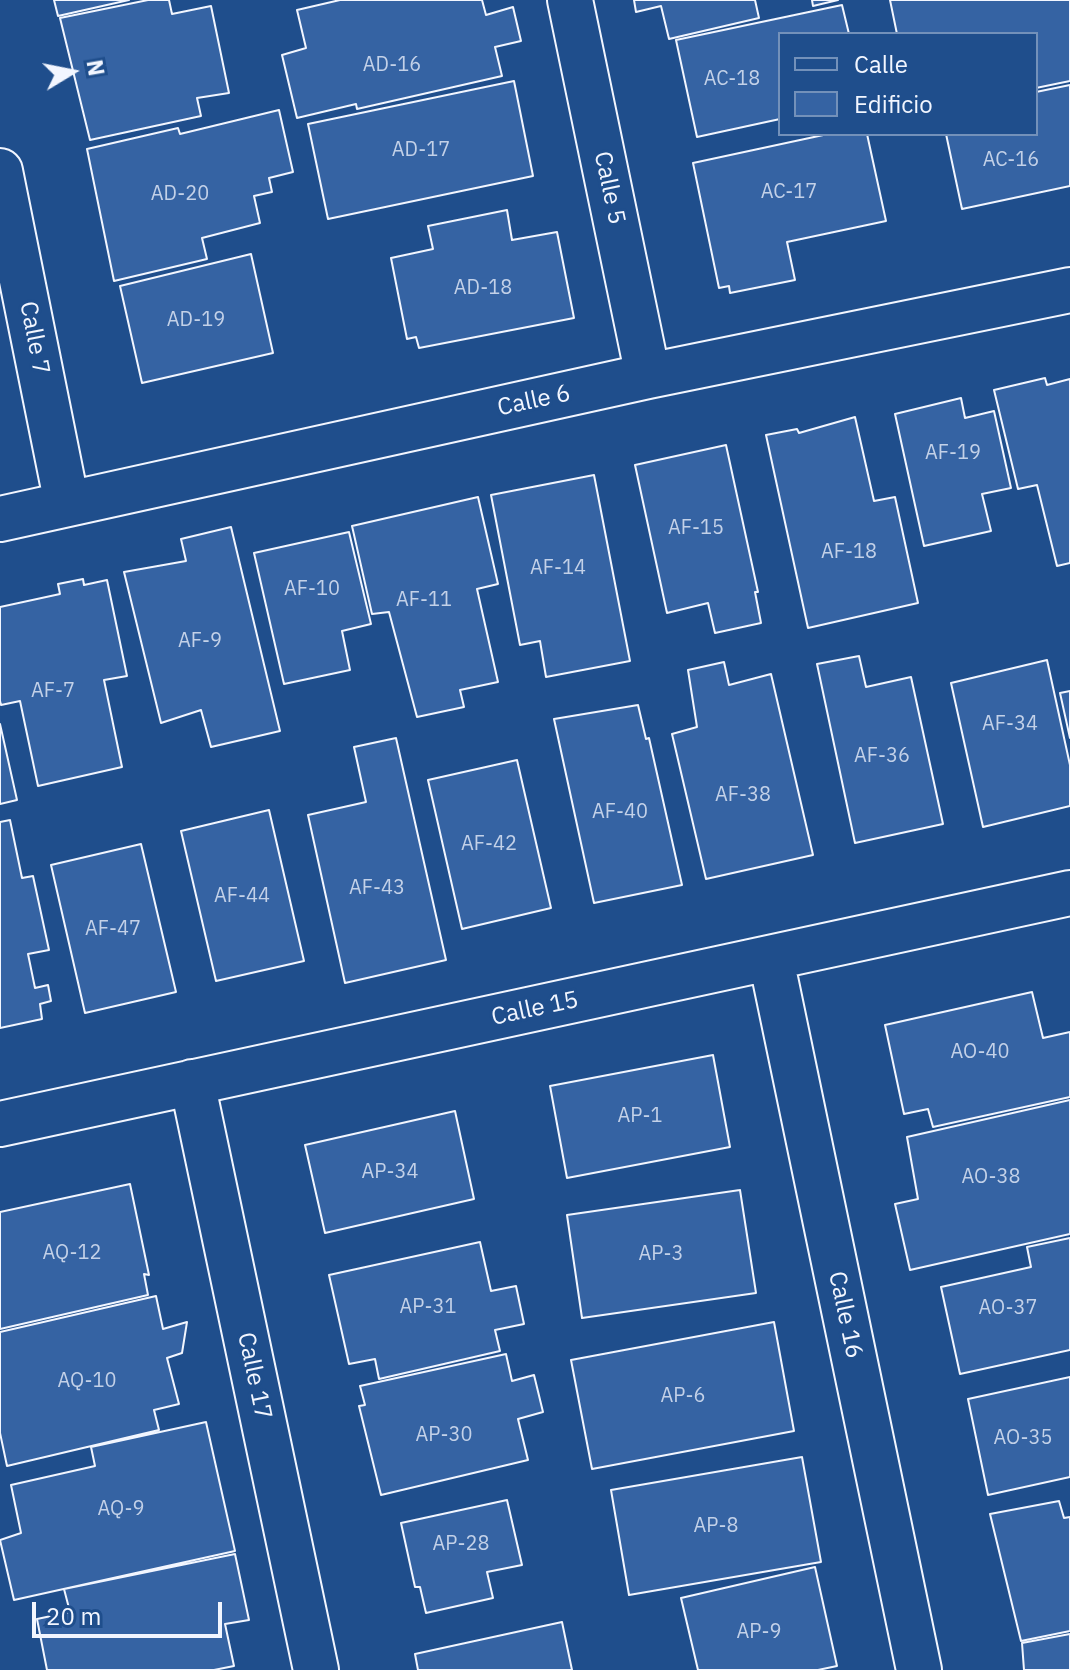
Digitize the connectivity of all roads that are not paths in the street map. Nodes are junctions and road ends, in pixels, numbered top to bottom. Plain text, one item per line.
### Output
1 (570, 0) edge
2 (0, 171) edge
3 (1070, 290) edge
4 (648, 376) junction
5 (67, 504) junction
6 (0, 519) edge
7 (1070, 893) edge
8 (771, 959) junction
9 (192, 1082) junction
10 (0, 1124) edge
11 (316, 1670) edge
12 (919, 1670) edge

1 - 4 street, Calle 5
2 - 5 street, Calle 7
3 - 4 street, Calle 6
4 - 5 street, Calle 6
5 - 6 street, Calle 6
7 - 8 street, Calle 15
8 - 9 street, Calle 15
8 - 12 street, Calle 16
9 - 10 street, Calle 15
9 - 11 street, Calle 17

